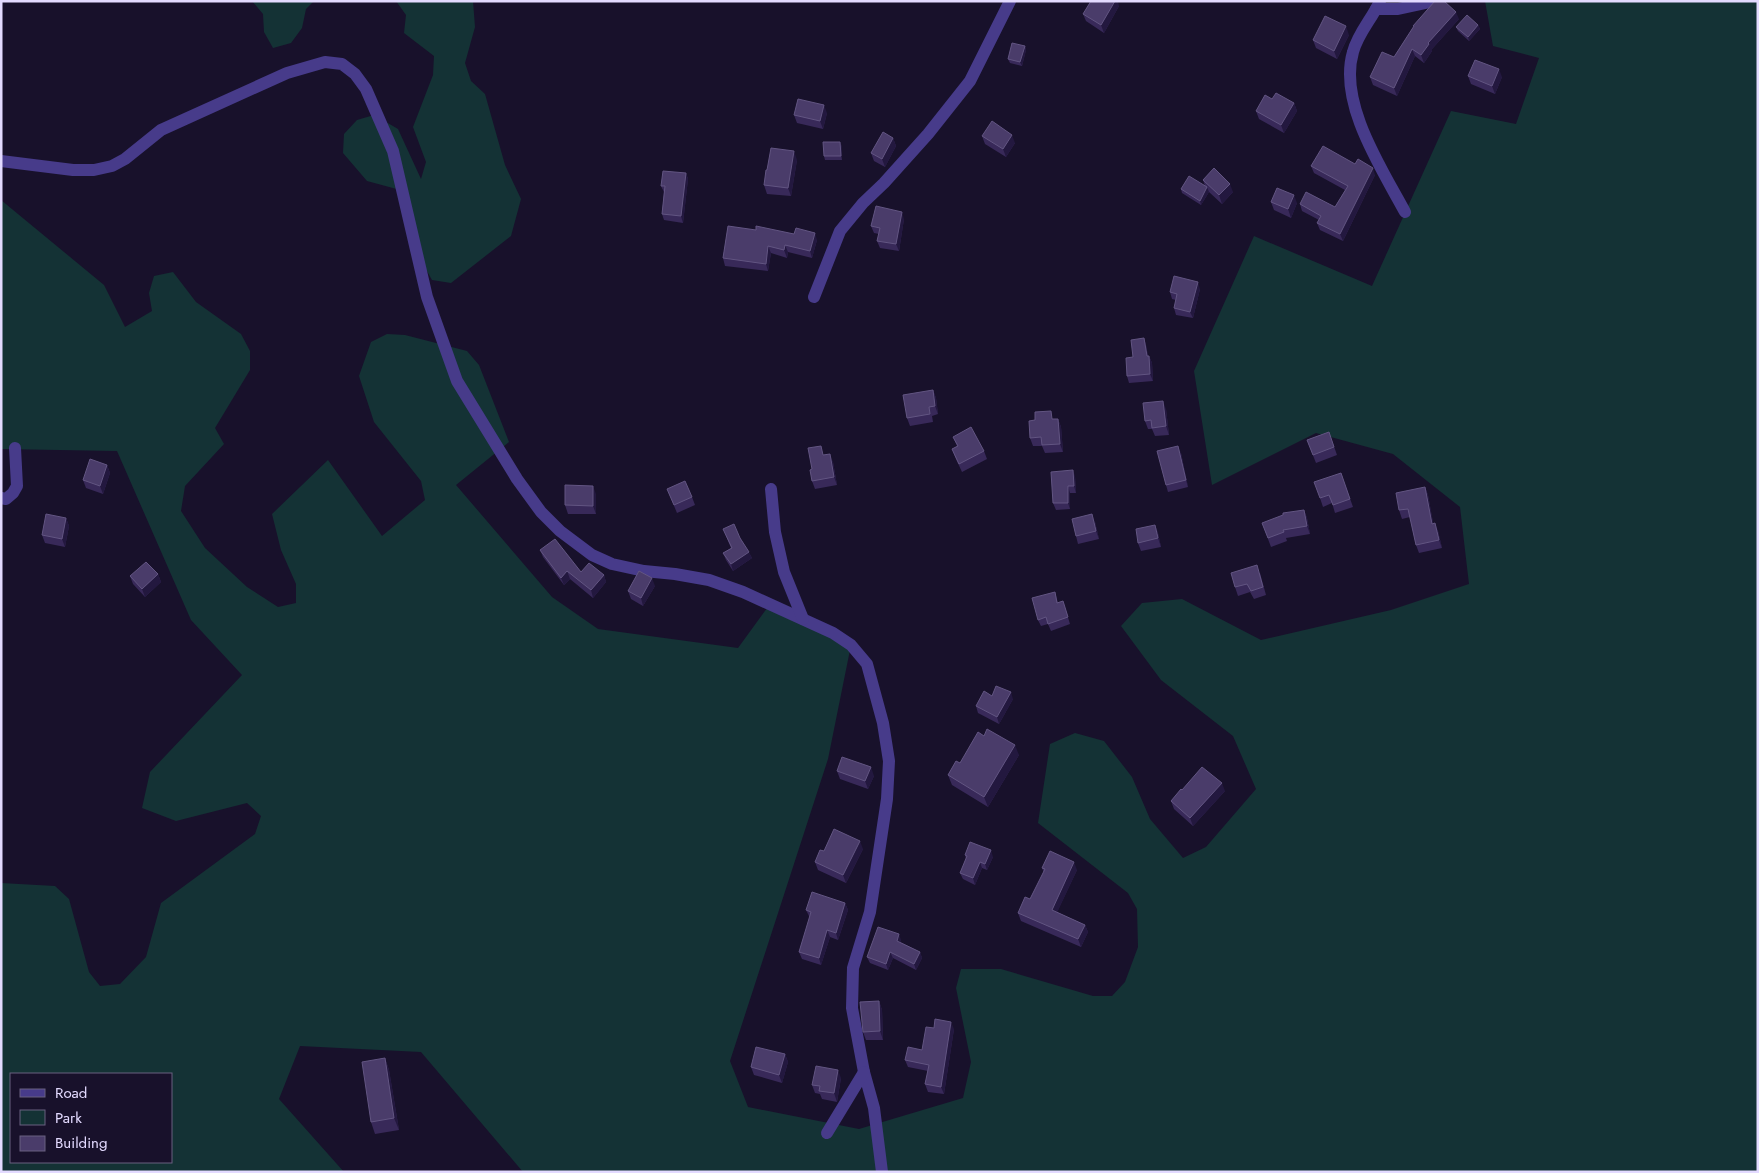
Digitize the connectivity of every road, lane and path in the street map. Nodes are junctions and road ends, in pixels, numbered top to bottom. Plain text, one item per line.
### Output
1 (1010, 1) edge
2 (1435, 1) edge
3 (1378, 5) edge
4 (1, 160) edge
5 (1405, 212) dead end
6 (814, 297) dead end
7 (15, 448) dead end
8 (771, 489) dead end
9 (1, 498) edge
10 (803, 619) junction
11 (864, 1072) junction
12 (827, 1133) dead end
13 (882, 1172) edge

1 - 6 street
2 - 3 street
3 - 5 street
4 - 10 street
7 - 9 street
8 - 10 street
10 - 11 street
11 - 12 street
11 - 13 street

